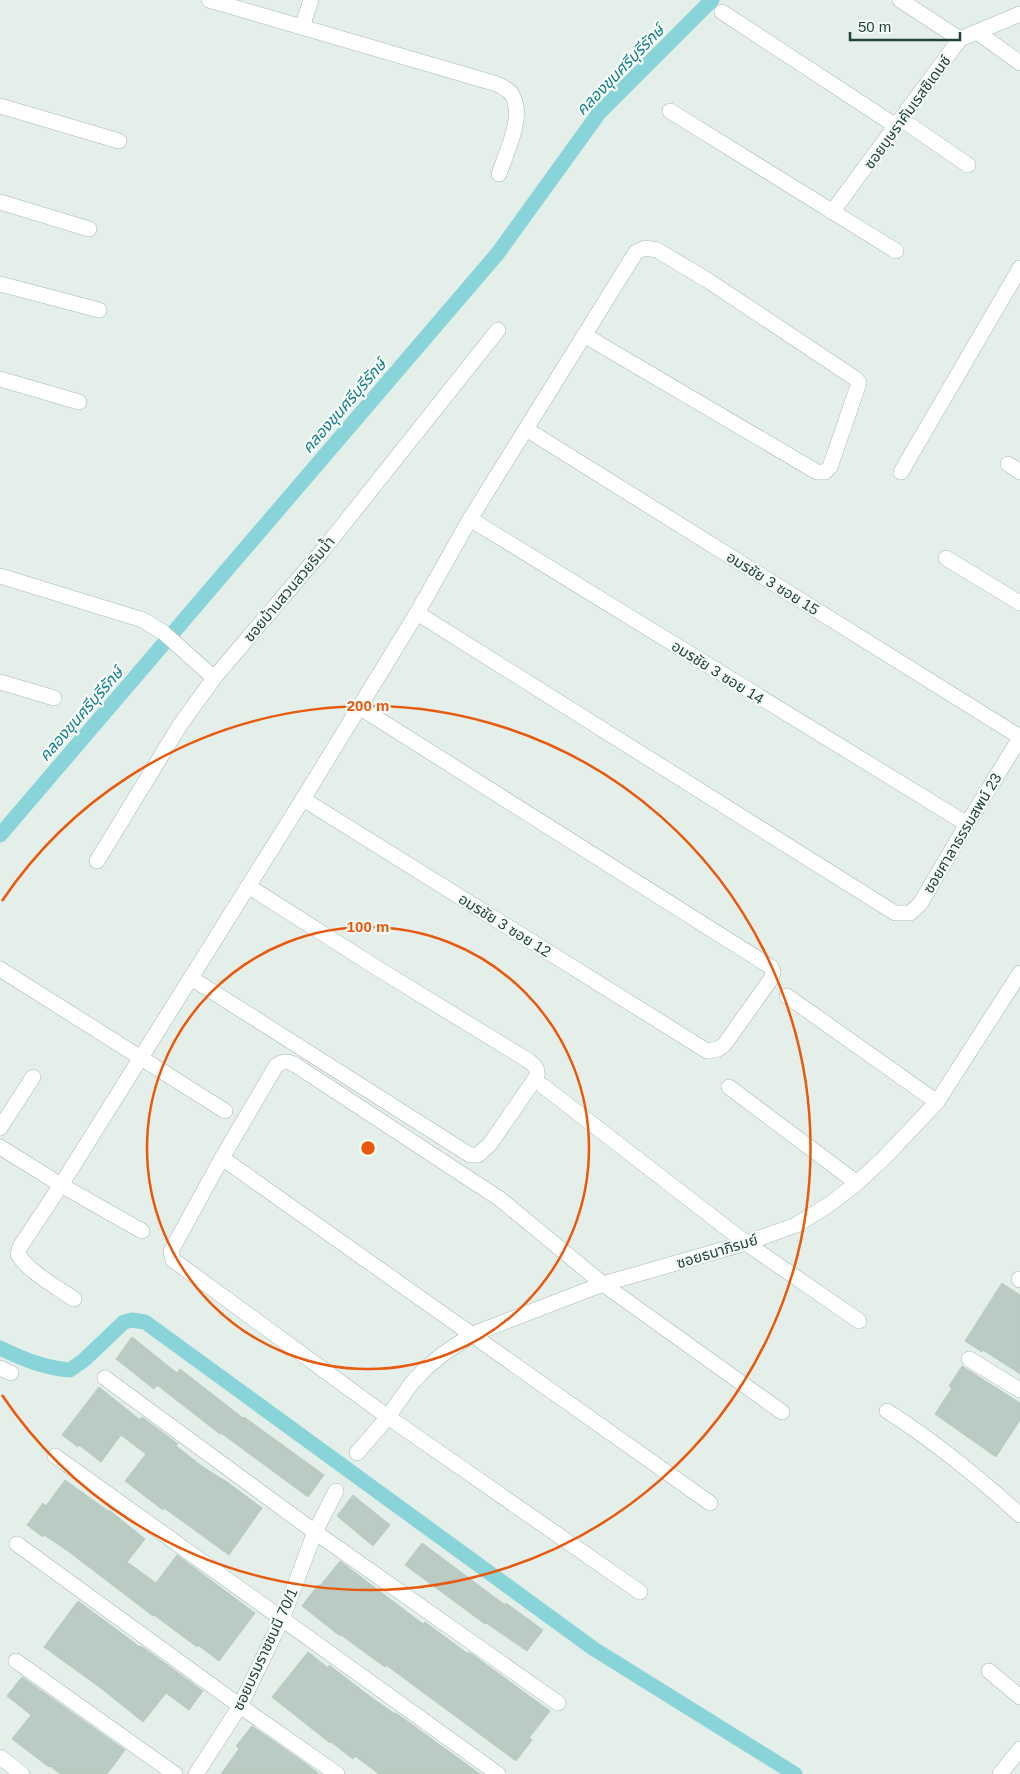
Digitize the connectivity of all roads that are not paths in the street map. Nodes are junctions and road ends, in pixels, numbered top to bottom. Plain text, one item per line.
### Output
1 (209, 0) edge
2 (311, 0) edge
3 (900, 0) edge
4 (722, 12) dead end
5 (1020, 14) edge
6 (302, 27) junction
7 (977, 32) junction
8 (960, 39) junction
9 (1020, 64) edge
10 (0, 106) edge
11 (670, 111) dead end
12 (899, 122) junction
13 (119, 141) dead end
14 (968, 165) dead end
15 (499, 174) dead end
16 (0, 202) edge
17 (832, 212) junction
18 (89, 229) dead end
19 (896, 251) dead end
20 (1020, 268) edge
21 (0, 284) edge
22 (99, 310) dead end
23 (498, 330) dead end
24 (584, 335) junction
25 (0, 380) edge
26 (79, 402) dead end
27 (526, 429) junction
28 (901, 472) dead end
29 (470, 519) junction
30 (946, 558) dead end
31 (0, 576) edge
32 (1020, 603) edge
33 (416, 613) junction
34 (214, 678) junction
35 (0, 682) edge
36 (54, 698) dead end
37 (359, 707) junction
38 (1020, 738) edge
39 (303, 799) junction
40 (967, 824) junction
41 (97, 860) dead end
42 (248, 886) junction
43 (0, 969) edge
44 (1020, 972) edge
45 (192, 978) junction
46 (787, 996) dead end
47 (140, 1058) junction
48 (33, 1077) dead end
49 (543, 1086) dead end
50 (729, 1087) dead end
51 (937, 1102) junction
52 (225, 1111) dead end
53 (0, 1128) edge
54 (0, 1148) edge
55 (222, 1158) junction
56 (857, 1183) junction
57 (61, 1185) junction
58 (142, 1231) dead end
59 (746, 1243) junction
60 (604, 1284) junction
61 (74, 1299) dead end
62 (859, 1321) dead end
63 (473, 1334) junction
64 (969, 1359) dead end
65 (105, 1378) dead end
66 (1020, 1390) edge
67 (887, 1411) dead end
68 (782, 1412) dead end
69 (388, 1416) junction
70 (357, 1453) dead end
71 (55, 1456) dead end
72 (336, 1491) dead end
73 (710, 1503) dead end
74 (1020, 1515) edge
75 (315, 1532) junction
76 (17, 1544) dead end
77 (640, 1592) dead end
78 (282, 1619) junction
79 (16, 1661) dead end
80 (989, 1672) dead end
81 (1020, 1697) edge
82 (558, 1703) dead end
83 (240, 1706) junction
84 (1019, 1753) edge
85 (0, 1757) edge
86 (22, 1774) edge
87 (175, 1774) edge
88 (196, 1774) edge
89 (337, 1774) edge
90 (498, 1774) edge
91 (1000, 1774) edge

1 - 6 street
2 - 6 street
3 - 8 street
4 - 12 street
5 - 7 street
6 - 15 street
7 - 8 street
7 - 9 street
8 - 12 street, ซอยบุษราคัมเรสซิเดนซ์
10 - 13 street
11 - 17 street
12 - 14 street
12 - 17 street, ซอยบุษราคัมเรสซิเดนซ์
16 - 18 street
17 - 19 street
20 - 28 street
21 - 22 street
23 - 34 street, ซอยบ้านสวนสวยริมน้ำ
24 - 24 street
24 - 27 street
25 - 26 street
27 - 29 street
27 - 38 street, อมรชัย 3 ซอย 15
29 - 33 street
29 - 40 street, อมรชัย 3 ซอย 14
30 - 32 street
31 - 34 street
33 - 37 street
33 - 40 street, ซอยศาลาธรรมสพน์ 23
34 - 41 street, ซอยบ้านสวนสวยริมน้ำ
35 - 36 street
37 - 39 street
37 - 39 street, อมรชัย 3 ซอย 12
38 - 40 street, ซอยศาลาธรรมสพน์ 23
39 - 42 street
42 - 45 street
42 - 45 street
43 - 47 street
44 - 51 street, ซอยธนาภิรมย์
45 - 47 street
46 - 51 street
47 - 52 street
47 - 57 street
48 - 53 street
49 - 59 street
50 - 56 street
51 - 56 street, ซอยธนาภิรมย์
54 - 57 street
55 - 60 street
55 - 63 street
55 - 69 street
56 - 59 street, ซอยธนาภิรมย์
57 - 58 street
57 - 61 street
59 - 60 street, ซอยธนาภิรมย์
59 - 62 street
60 - 63 street, ซอยธนาภิรมย์
60 - 68 street
63 - 69 street, ซอยธนาภิรมย์
63 - 73 street
64 - 66 street
65 - 75 street
67 - 74 street
69 - 70 street, ซอยธนาภิรมย์
69 - 77 street
71 - 78 street
72 - 75 street, ซอยบรมราชชนนี 70/1
75 - 78 street, ซอยบรมราชชนนี 70/1
75 - 82 street
76 - 83 street
78 - 83 street, ซอยบรมราชชนนี 70/1
78 - 90 street
79 - 87 street
80 - 81 street
83 - 88 street, ซอยบรมราชชนนี 70/1
83 - 89 street
84 - 91 street
85 - 86 street

